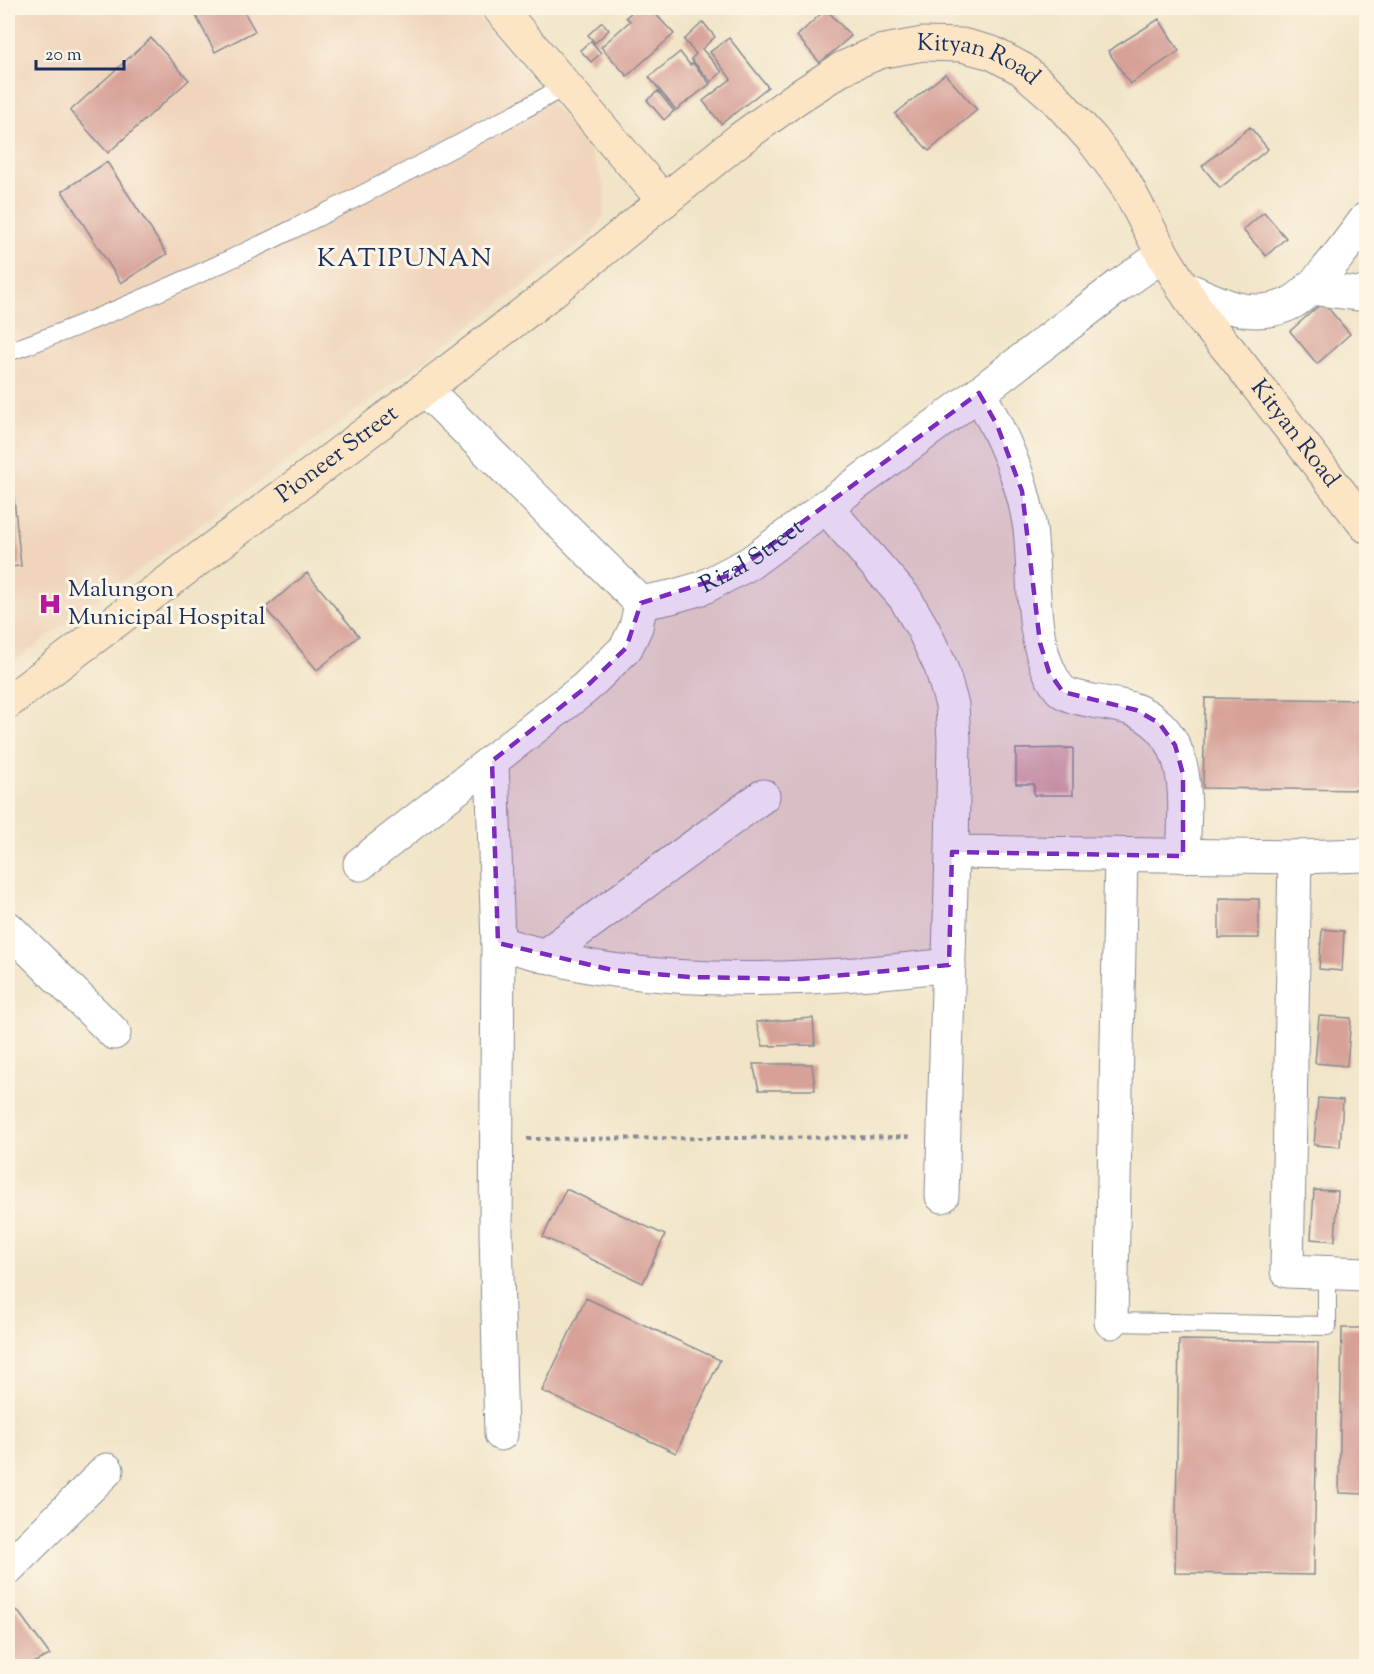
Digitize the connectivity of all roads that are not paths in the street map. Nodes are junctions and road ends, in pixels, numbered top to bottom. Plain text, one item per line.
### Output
1 (499, 8) edge
2 (565, 86) junction
3 (663, 201) junction
4 (1366, 219) edge
5 (1163, 255) junction
6 (1182, 287) junction
7 (1310, 288) junction
8 (1366, 295) edge
9 (8, 352) edge
10 (425, 389) junction
11 (979, 393) junction
12 (825, 506) junction
13 (1366, 526) edge
14 (640, 603) junction
15 (8, 702) edge
16 (492, 761) junction
17 (763, 796) dead end
18 (952, 852) junction
19 (1121, 855) junction
20 (1366, 855) edge
21 (1183, 856) junction
22 (1295, 857) junction
23 (360, 864) dead end
24 (8, 928) edge
25 (498, 943) junction
26 (544, 956) junction
27 (949, 965) junction
28 (114, 1033) dead end
29 (942, 1196) dead end
30 (1327, 1273) junction
31 (1366, 1274) edge
32 (1111, 1322) joint
33 (501, 1434) dead end
34 (107, 1470) dead end
35 (8, 1568) edge

1 - 2 street
2 - 3 street
2 - 9 lane
3 - 5 street, Kityan Road
3 - 10 street, Pioneer Street
4 - 7 street
5 - 6 street, Kityan Road
5 - 11 street, Rizal Street
6 - 7 street
6 - 13 street, Kityan Road
7 - 8 street
10 - 14 street
10 - 15 street, Pioneer Street
11 - 12 street, Rizal Street
11 - 21 street
12 - 14 street, Rizal Street
12 - 18 street
14 - 16 street
16 - 23 street
16 - 25 street
17 - 26 street
18 - 19 street
18 - 27 street
19 - 21 street
19 - 32 street
20 - 22 street
21 - 22 street
22 - 30 street
24 - 28 street
25 - 26 street
25 - 33 street
26 - 27 street
27 - 29 street
30 - 31 street
30 - 32 lane
34 - 35 street

